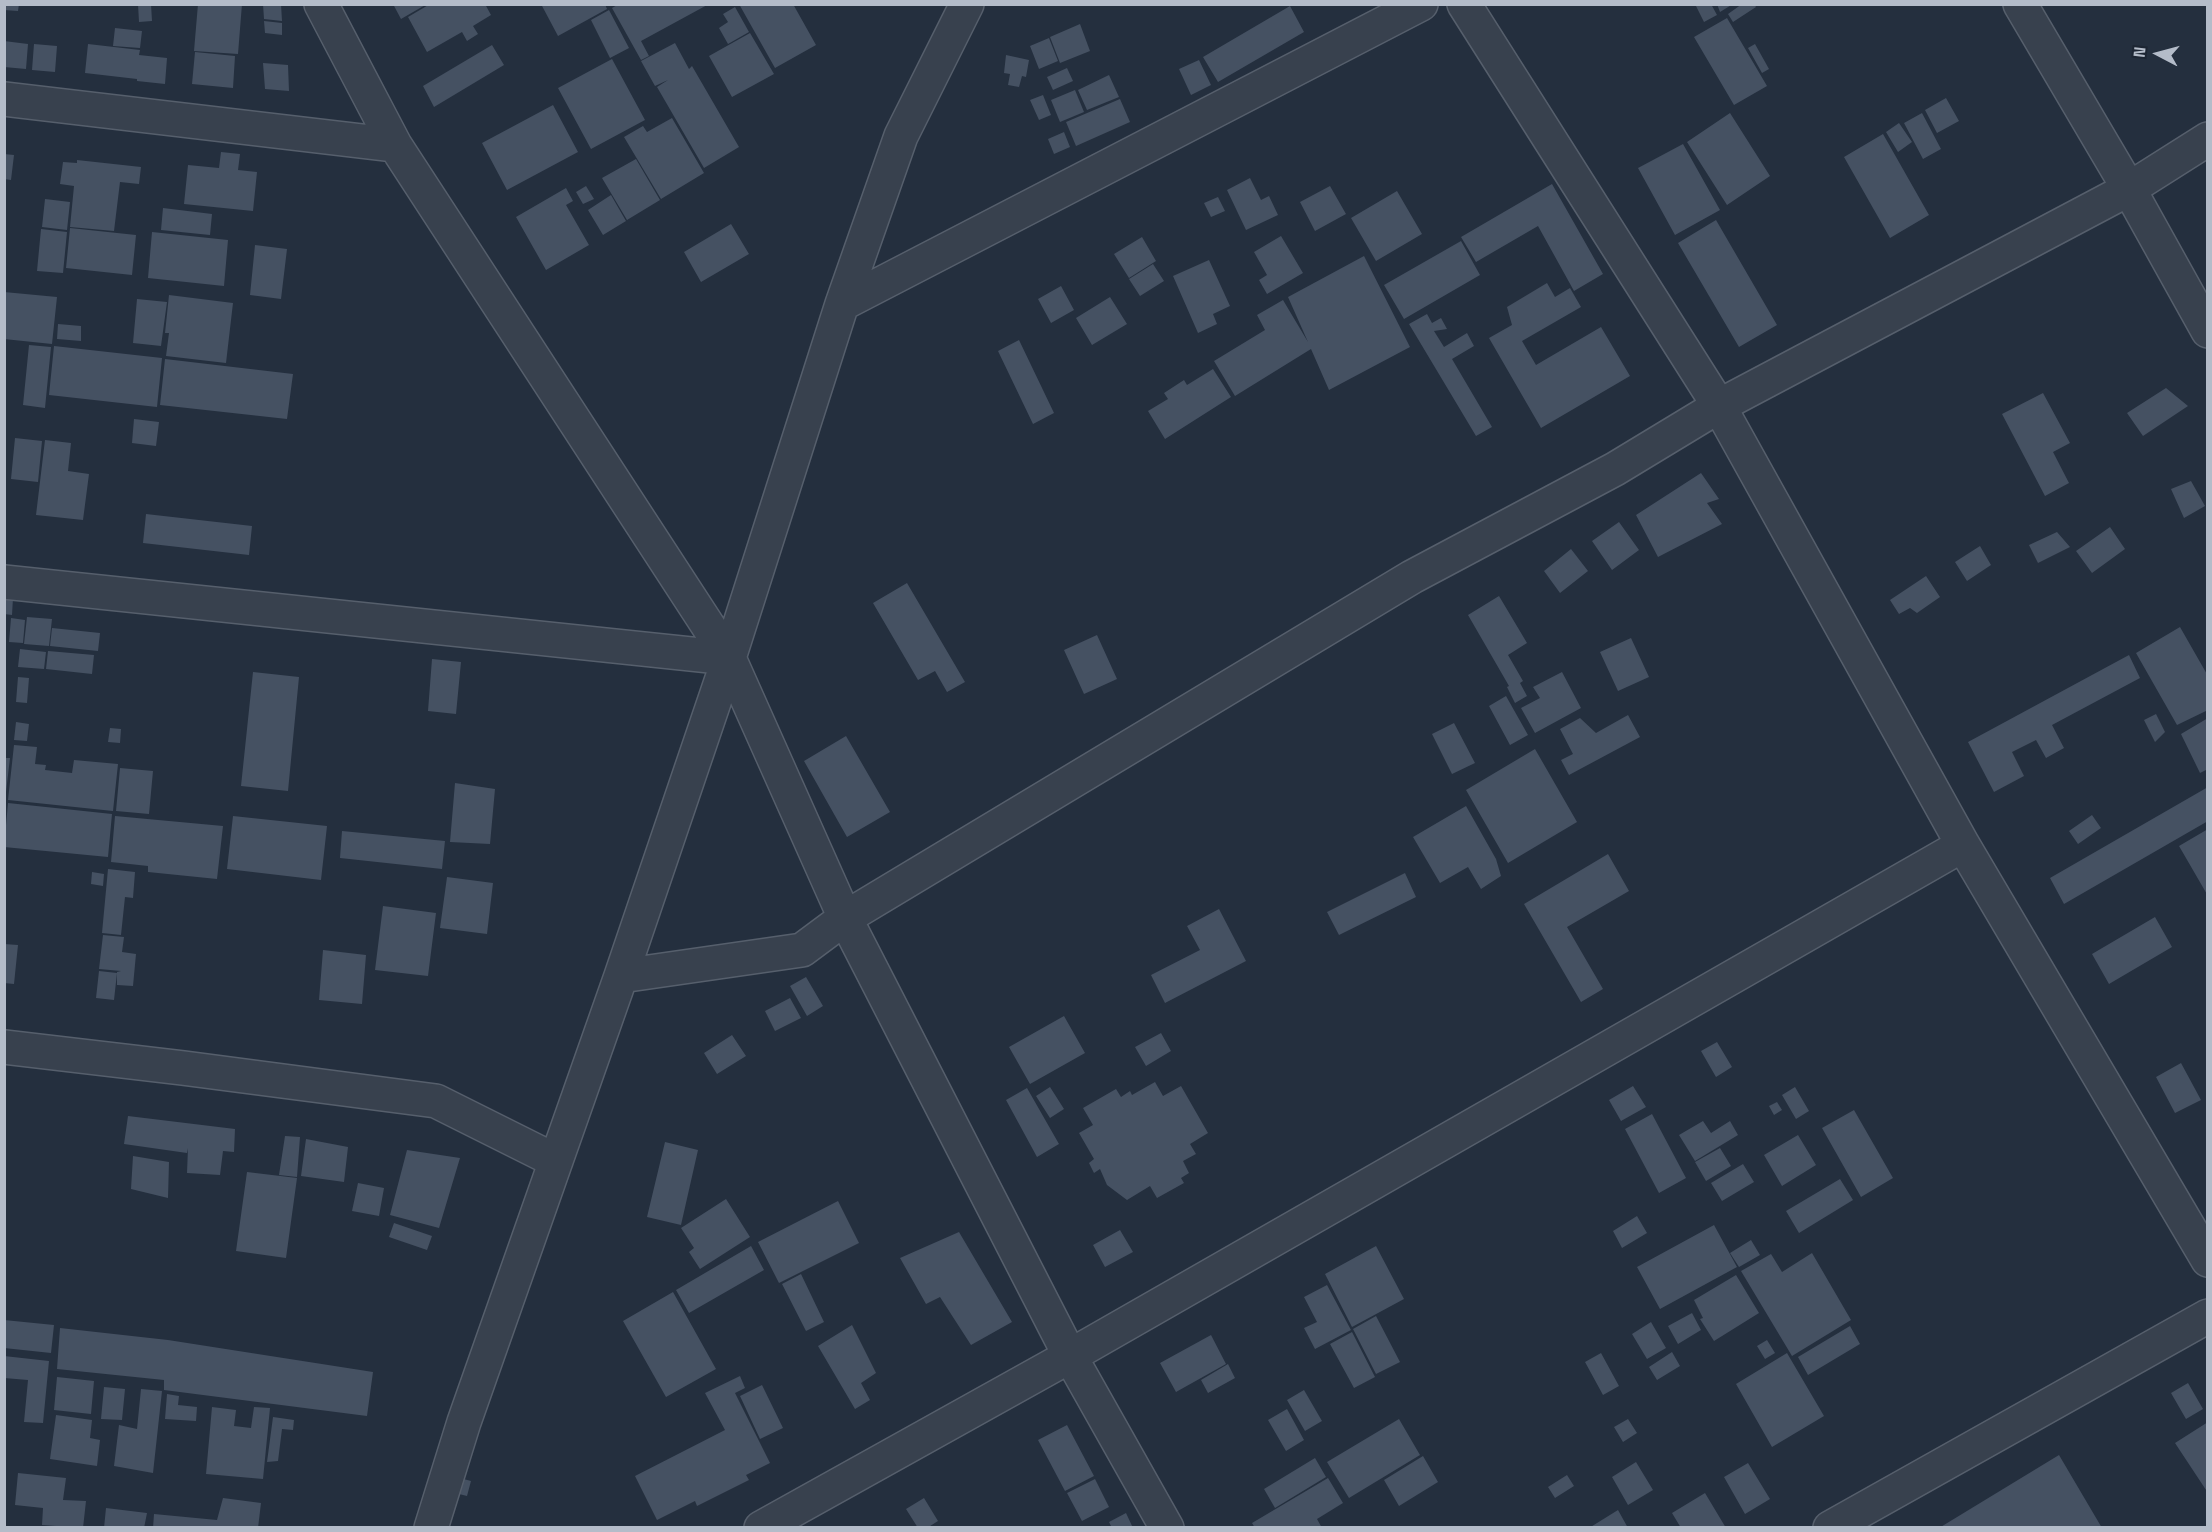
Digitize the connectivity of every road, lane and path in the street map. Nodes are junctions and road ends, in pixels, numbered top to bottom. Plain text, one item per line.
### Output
1 (321, 4) edge
2 (967, 4) edge
3 (1421, 4) edge
4 (1464, 4) edge
5 (2020, 4) edge
6 (4, 99) edge
7 (2208, 139) edge
8 (395, 145) junction
9 (2129, 189) junction
10 (842, 304) junction
11 (2208, 331) edge
12 (1719, 406) junction
13 (4, 582) edge
14 (729, 658) junction
15 (1963, 845) junction
16 (845, 918) junction
17 (621, 976) junction
18 (4, 1047) edge
19 (555, 1161) junction
20 (2208, 1260) edge
21 (2208, 1316) edge
22 (1070, 1356) junction
23 (431, 1527) edge
24 (760, 1527) edge
25 (1167, 1527) edge
26 (1830, 1527) edge

1 - 8 street
2 - 10 street
3 - 10 street
4 - 12 street
5 - 9 street
6 - 8 street
7 - 9 street
8 - 14 street
9 - 11 street
9 - 12 street
10 - 14 street
12 - 15 street
12 - 16 street
13 - 14 street
14 - 16 street
14 - 17 street
15 - 20 street
15 - 22 street
16 - 17 street
16 - 22 street
17 - 19 street
18 - 19 street
19 - 23 street
21 - 26 street
22 - 24 street
22 - 25 street

